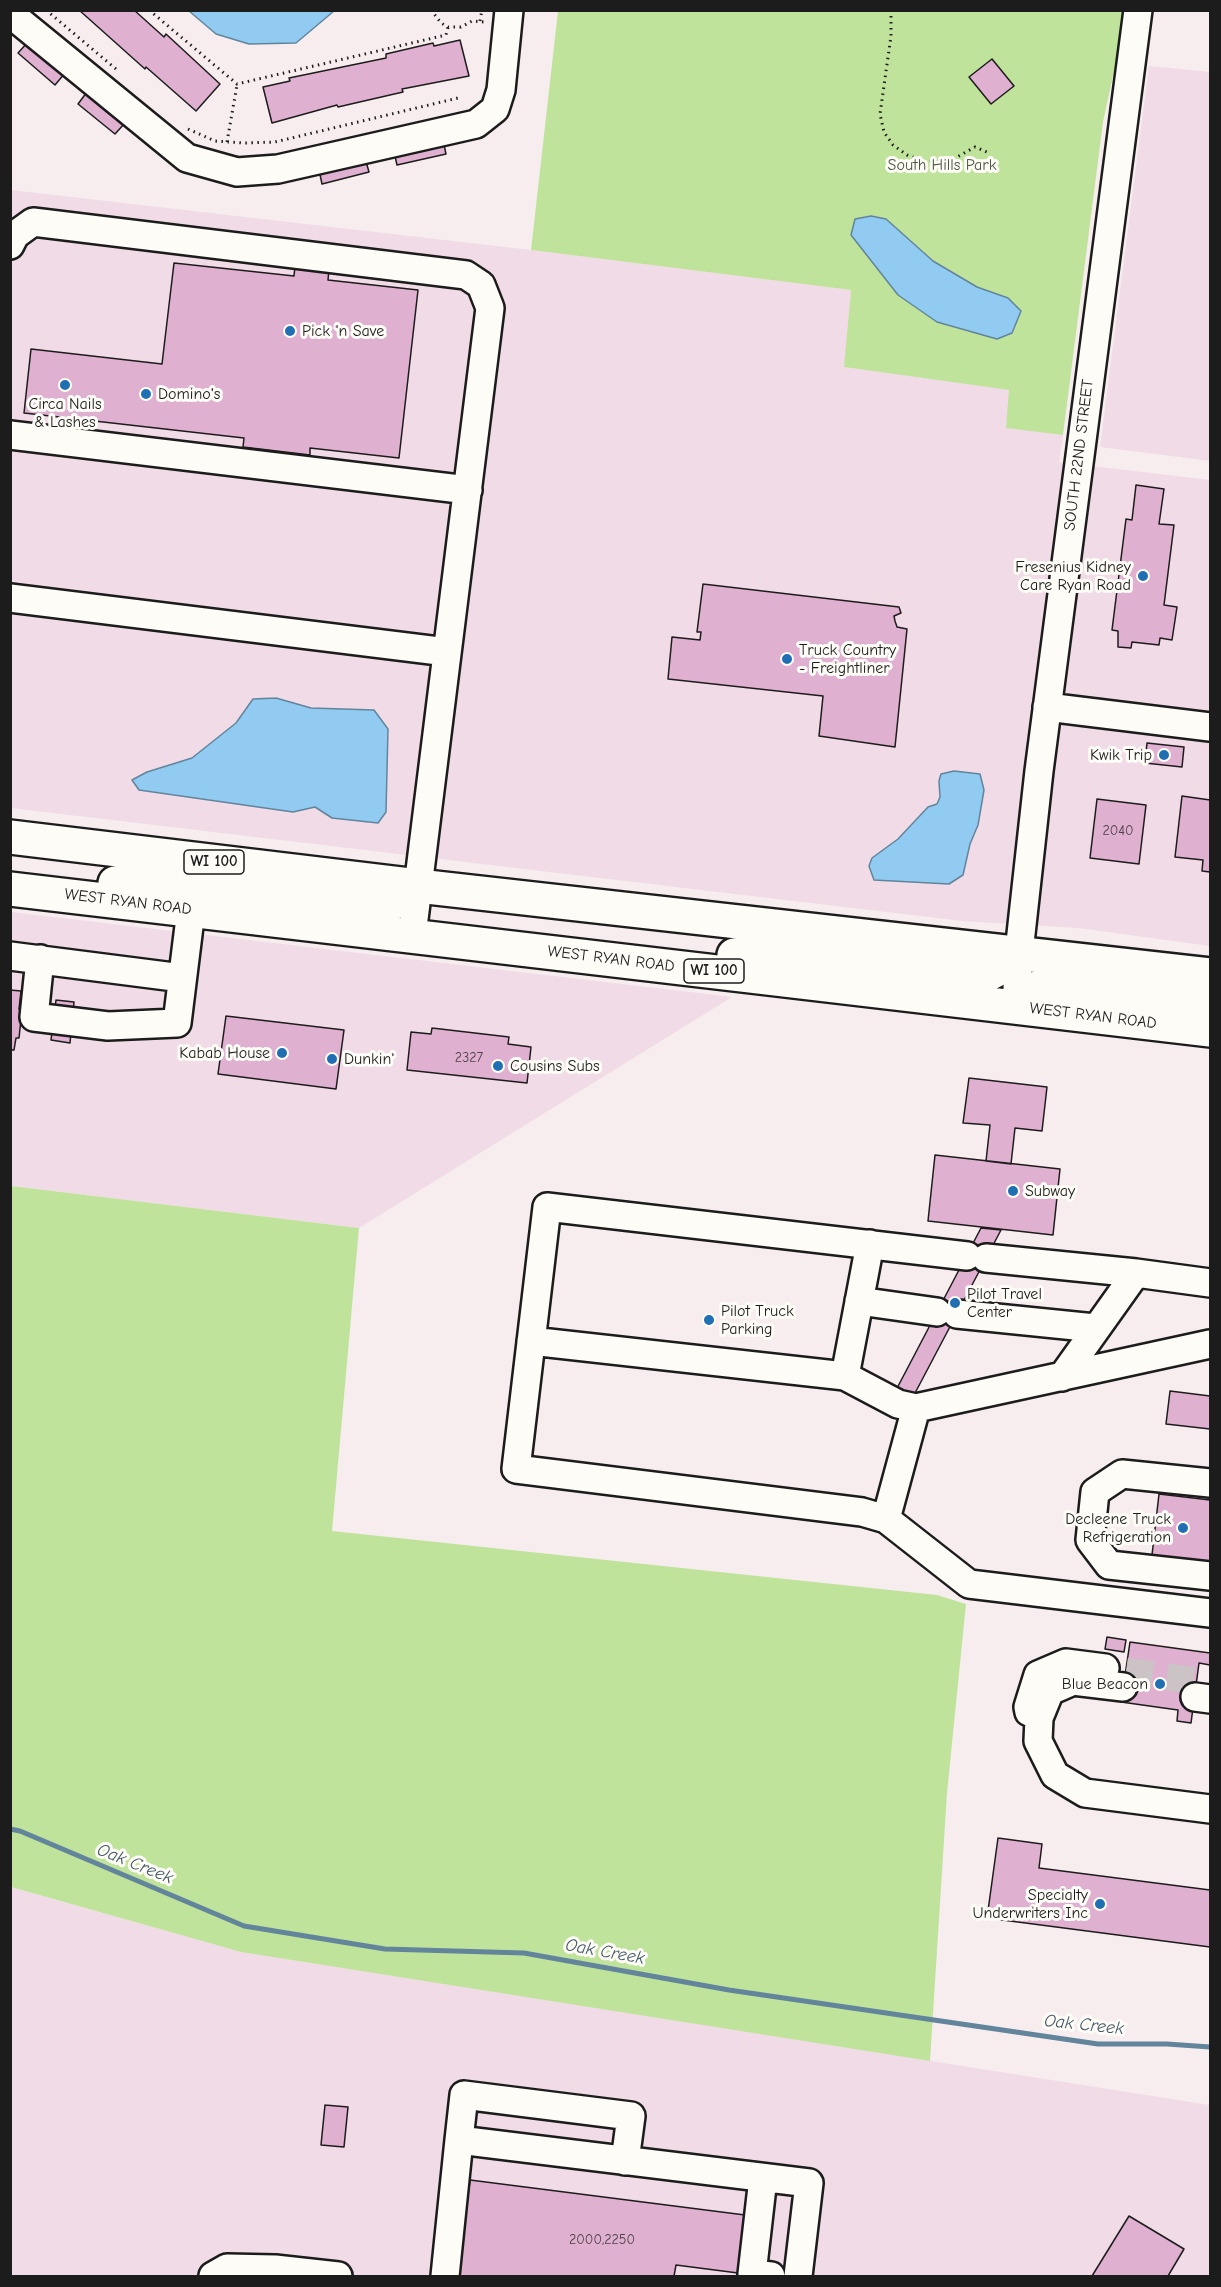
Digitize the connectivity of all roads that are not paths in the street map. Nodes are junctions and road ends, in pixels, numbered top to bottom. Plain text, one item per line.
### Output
1 (1138, 10) edge
2 (10, 11) edge
3 (509, 18) edge
4 (10, 245) edge
5 (10, 435) edge
6 (468, 490) junction
7 (10, 598) edge
8 (447, 652) junction
9 (1047, 707) junction
10 (1210, 727) edge
11 (10, 837) edge
12 (10, 855) edge
13 (175, 857) junction
14 (418, 886) junction
15 (17, 890) edge
16 (191, 910) junction
17 (650, 911) junction
18 (412, 935) junction
19 (1019, 952) junction
20 (10, 956) edge
21 (40, 959) junction
22 (627, 960) junction
23 (1210, 975) edge
24 (182, 978) junction
25 (1210, 999) edge
26 (1016, 1007) junction
27 (1210, 1030) edge
28 (870, 1244) junction
29 (1136, 1273) junction
30 (1210, 1283) edge
31 (859, 1300) junction
32 (1095, 1328) junction
33 (531, 1341) junction
34 (1210, 1344) edge
35 (845, 1376) junction
36 (1062, 1377) junction
37 (916, 1408) junction
38 (1210, 1483) edge
39 (886, 1519) junction
40 (1210, 1576) edge
41 (1210, 1613) edge
42 (1124, 1679) tunnel mouth
43 (1210, 1809) edge
44 (459, 2140) junction
45 (625, 2161) junction
46 (763, 2178) junction
47 (213, 2277) edge
48 (338, 2277) edge
49 (445, 2277) edge
50 (771, 2277) edge
51 (798, 2277) edge

1 - 9 street, SOUTH 22ND STREET
2 - 3 street
4 - 6 street
5 - 6 street
6 - 8 street
7 - 8 street
8 - 14 street
9 - 10 street
9 - 19 street, SOUTH 22ND STREET
11 - 13 main road, WI 100
12 - 13 main road
13 - 14 main road, WI 100
14 - 15 main road
14 - 17 main road, WI 100
14 - 18 street
15 - 16 main road, WEST RYAN ROAD / WI 100
16 - 18 main road, WEST RYAN ROAD / WI 100
16 - 24 street
17 - 18 main road
17 - 19 main road, WI 100
18 - 22 main road, WEST RYAN ROAD / WI 100
19 - 22 main road
19 - 23 main road, WI 100
19 - 26 street, SOUTH 22ND STREET
20 - 21 street
21 - 24 street
21 - 24 street
22 - 26 main road, WEST RYAN ROAD / WI 100
25 - 26 main road
26 - 27 main road, WEST RYAN ROAD / WI 100
28 - 29 street
28 - 31 street
28 - 33 street
29 - 30 street
29 - 32 street
31 - 32 street
31 - 35 street
32 - 36 street
33 - 35 street
33 - 39 street
34 - 36 street
35 - 37 street
36 - 37 street
37 - 39 street
38 - 40 street
39 - 41 street
42 - 43 street
44 - 45 street
44 - 45 street
44 - 49 street
45 - 46 street
46 - 50 street
46 - 51 street
47 - 48 street

